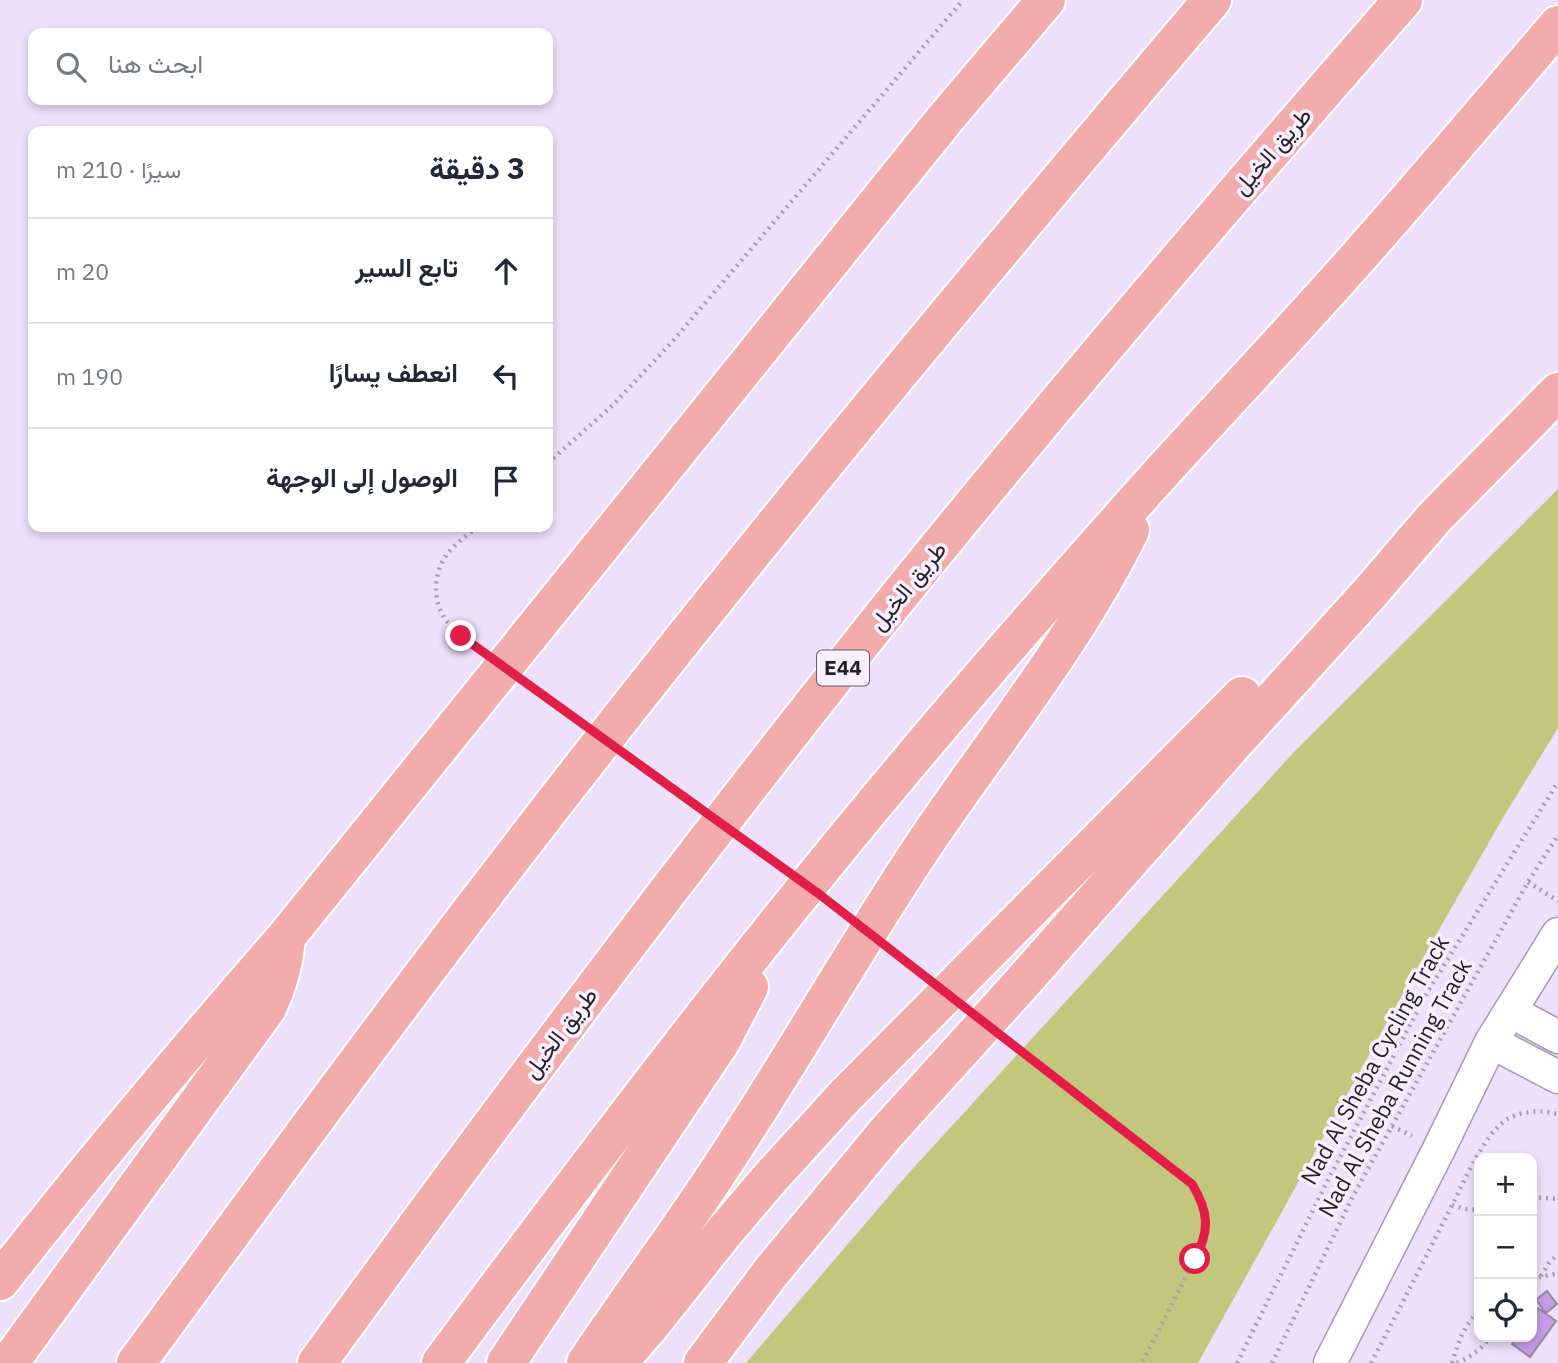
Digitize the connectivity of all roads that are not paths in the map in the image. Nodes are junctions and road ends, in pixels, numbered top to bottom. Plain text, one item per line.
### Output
1 (1046, 0) edge
2 (1212, 0) edge
3 (1403, 0) edge
4 (1558, 25) edge
5 (1558, 392) edge
6 (1153, 481) junction
7 (1434, 518) junction
8 (772, 930) junction
9 (1558, 933) edge
10 (286, 937) junction
11 (1510, 1010) junction
12 (1558, 1037) edge
13 (1492, 1042) junction
14 (1558, 1077) edge
15 (0, 1280) edge
16 (9, 1363) edge
17 (136, 1363) edge
18 (317, 1363) edge
19 (441, 1363) edge
20 (506, 1363) edge
21 (586, 1363) edge
22 (617, 1363) edge
23 (703, 1363) edge
24 (1330, 1363) edge

1 - 10 highway
2 - 17 highway
3 - 18 highway, طريق الخيل / E44
4 - 6 highway
5 - 7 highway
6 - 8 highway
6 - 21 highway
7 - 22 highway
7 - 23 highway
8 - 19 highway
8 - 20 highway
9 - 11 street
10 - 15 highway
10 - 16 highway
11 - 12 street
11 - 13 street
13 - 14 street
13 - 24 street

